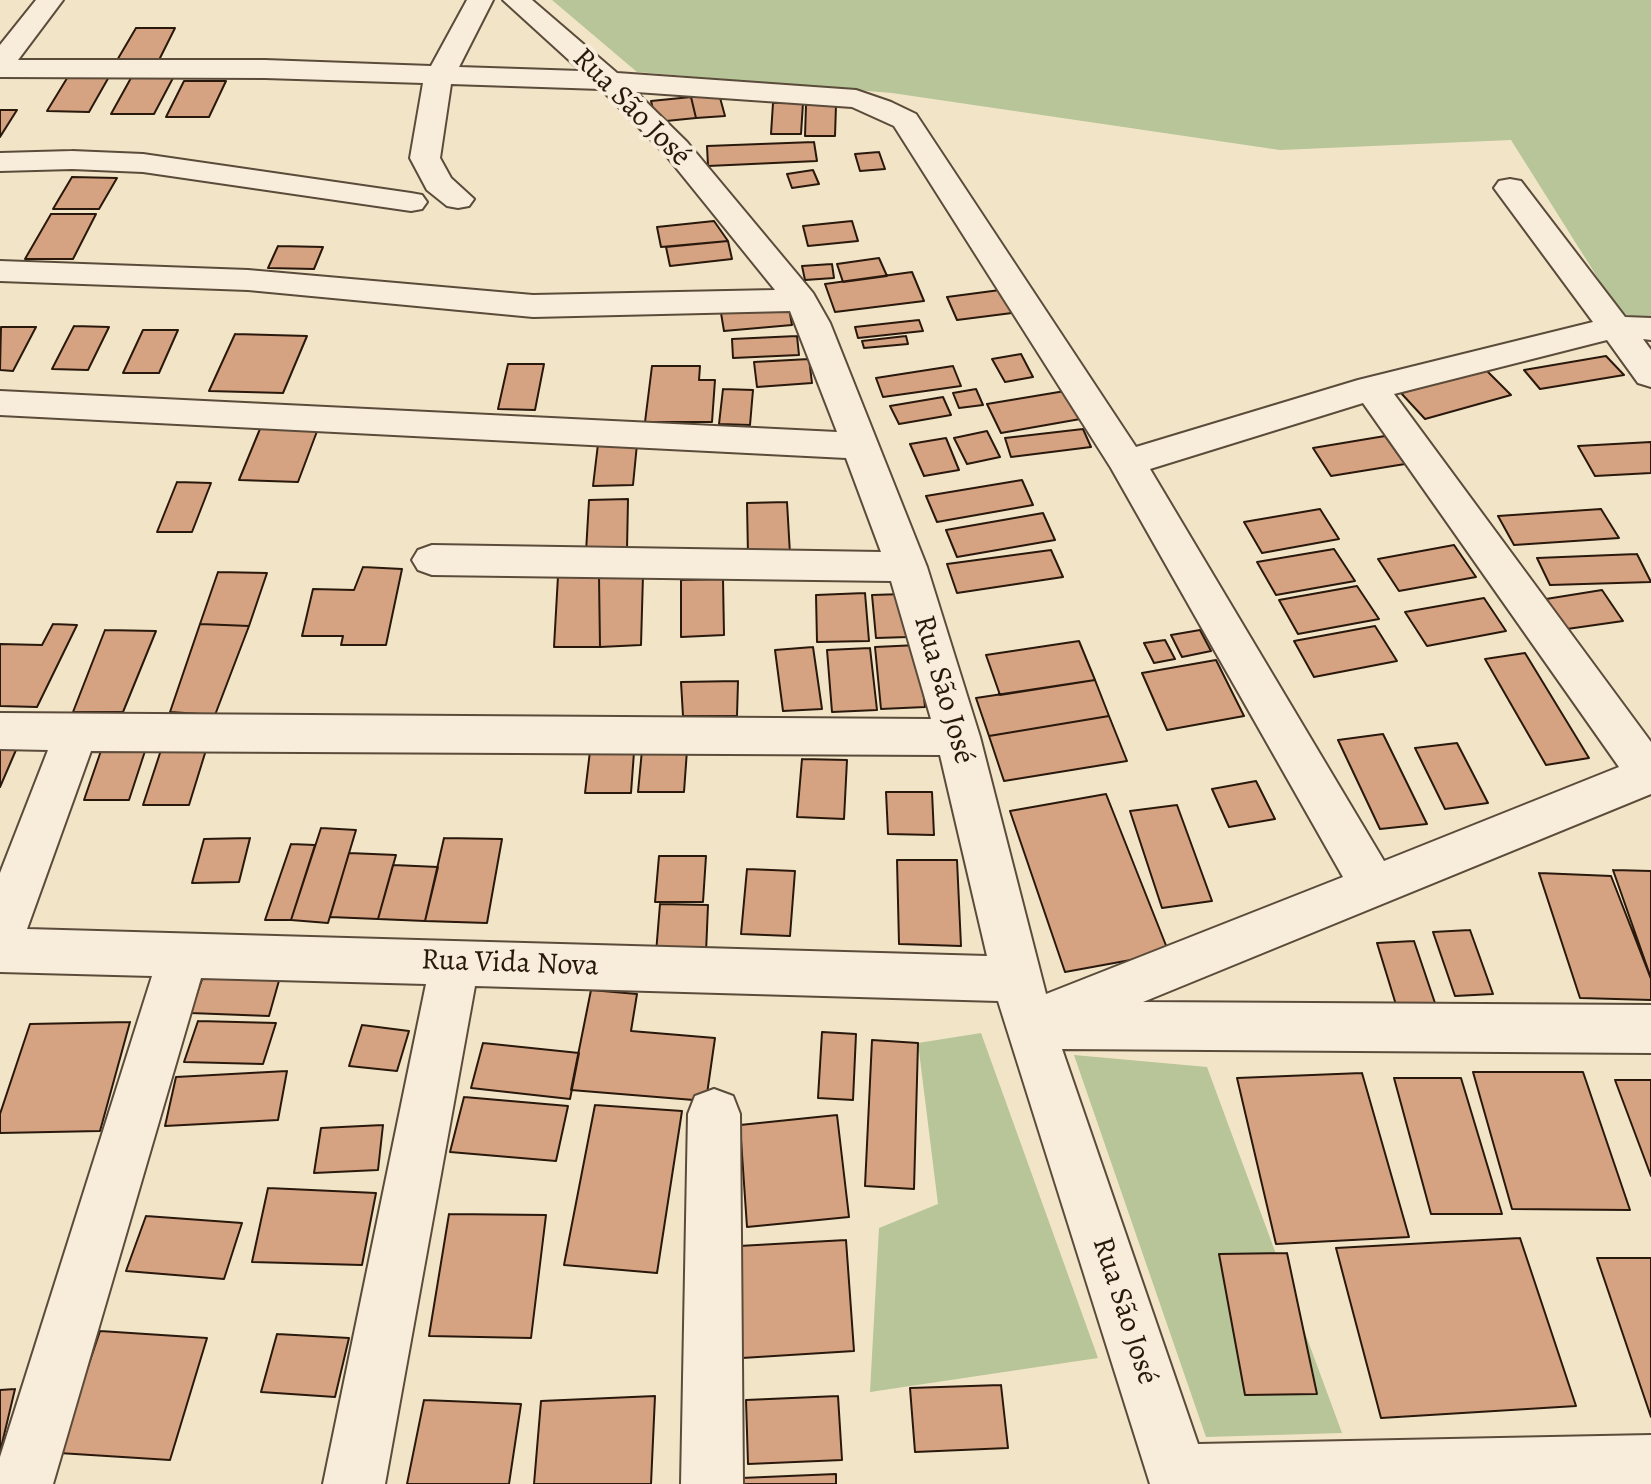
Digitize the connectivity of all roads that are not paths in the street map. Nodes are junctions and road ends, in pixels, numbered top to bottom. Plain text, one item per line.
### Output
1 (50, 0) edge
2 (480, 0) edge
3 (516, 0) edge
4 (0, 66) edge
5 (443, 73) junction
6 (609, 81) junction
7 (0, 162) edge
8 (1510, 188) dead end
9 (458, 199) dead end
10 (411, 202) dead end
11 (0, 271) edge
12 (801, 300) junction
13 (1634, 328) edge
14 (1651, 375) edge
15 (1371, 388) junction
16 (0, 403) edge
17 (861, 446) junction
18 (1127, 463) junction
19 (432, 560) dead end
20 (907, 567) junction
21 (0, 731) edge
22 (76, 733) junction
23 (958, 737) junction
24 (1650, 774) edge
25 (1374, 887) junction
26 (0, 936) edge
27 (0, 950) edge
28 (184, 954) junction
29 (455, 961) junction
30 (1024, 1002) junction
31 (1651, 1029) edge
32 (714, 1114) dead end
33 (1651, 1465) edge
34 (1179, 1479) edge
35 (22, 1484) edge
36 (354, 1484) edge
37 (712, 1484) edge

1 - 4 street
2 - 5 street
3 - 6 street, Rua São José
4 - 5 street
5 - 6 street
5 - 9 street
6 - 12 street, Rua São José
6 - 18 street
7 - 10 street
8 - 13 street
11 - 12 street
12 - 17 street, Rua São José
13 - 14 street
13 - 15 street
15 - 18 street
15 - 24 street
16 - 17 street
17 - 20 street, Rua São José
18 - 25 street
19 - 20 street
20 - 23 street, Rua São José
21 - 22 street
22 - 23 street
22 - 26 street
23 - 30 street, Rua São José
24 - 25 street
25 - 30 street
27 - 28 street, Rua Vida Nova
28 - 29 street, Rua Vida Nova
28 - 35 street
29 - 30 street, Rua Vida Nova
29 - 36 street
30 - 31 street, Rua Vida Nova
30 - 34 street, Rua São José
32 - 37 street
33 - 34 street

